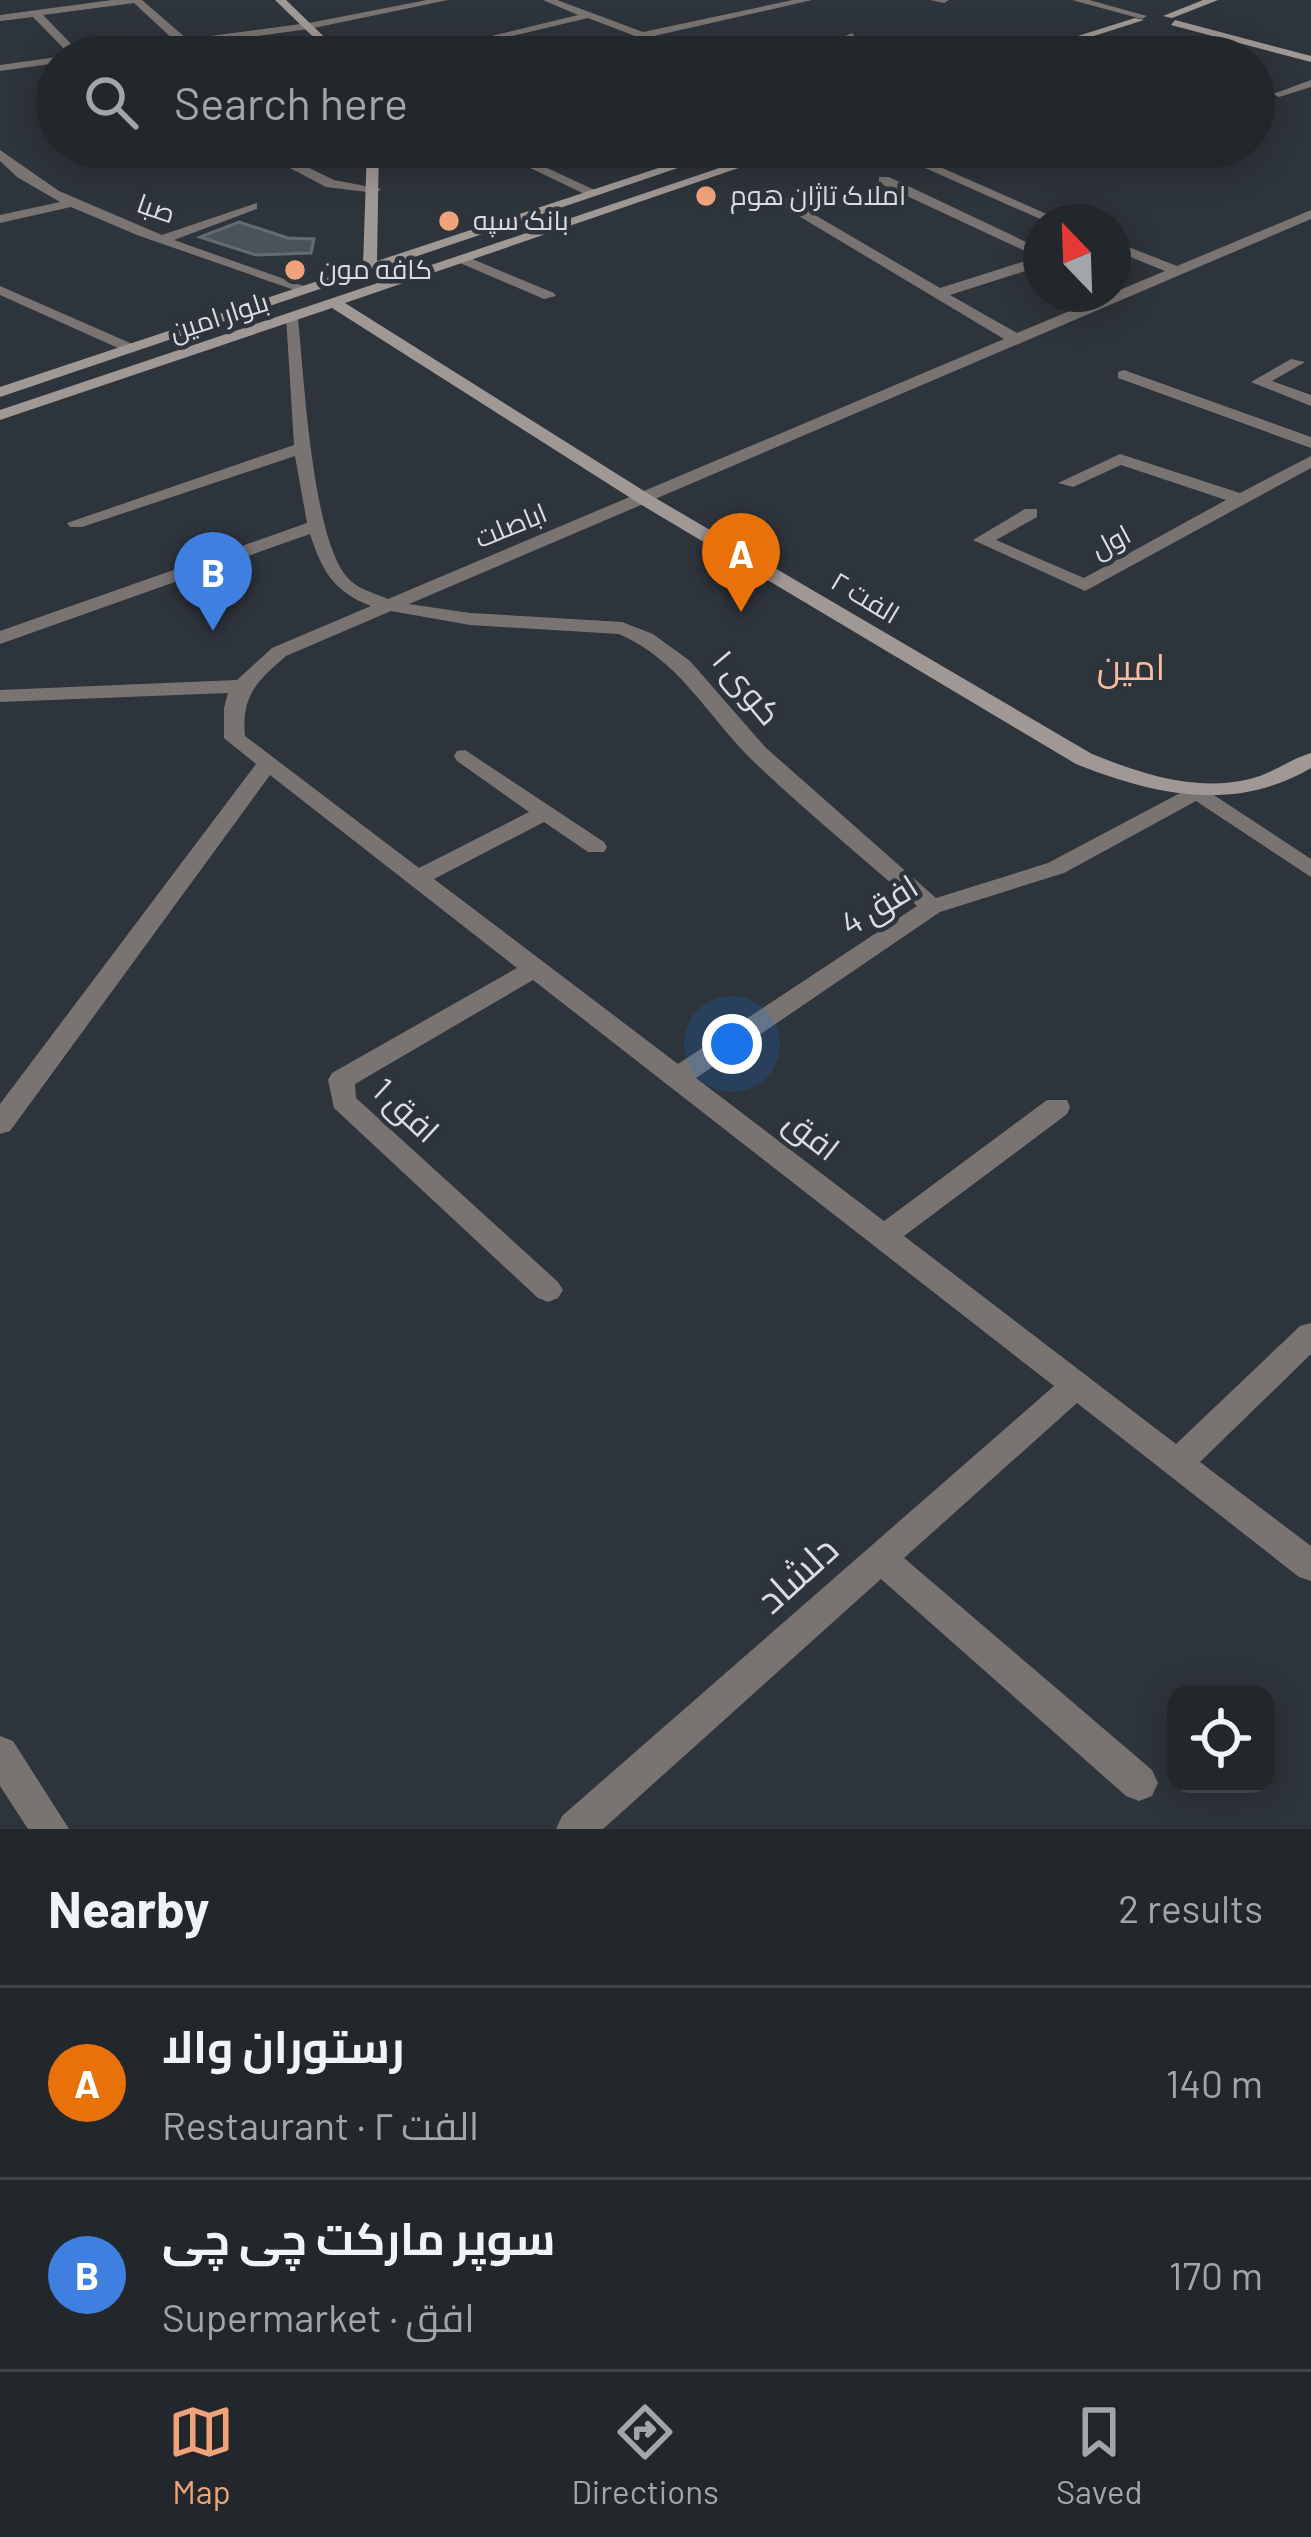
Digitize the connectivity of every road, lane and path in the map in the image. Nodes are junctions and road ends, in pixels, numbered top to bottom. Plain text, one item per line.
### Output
1 (135, 0) edge
2 (280, 0) edge
3 (443, 0) edge
4 (548, 0) edge
5 (588, 0) edge
6 (807, 0) edge
7 (935, 0) edge
8 (944, 0) edge
9 (1077, 0) edge
10 (1214, 0) edge
11 (562, 5) junction
12 (35, 13) junction
13 (589, 15) junction
14 (0, 18) edge
15 (1141, 18) junction
16 (1171, 20) junction
17 (1156, 25) junction
18 (309, 26) junction
19 (642, 35) junction
20 (59, 36) edge
21 (176, 36) edge
22 (235, 36) edge
23 (319, 36) edge
24 (500, 36) edge
25 (645, 36) edge
26 (1083, 36) edge
27 (1124, 36) edge
28 (1228, 36) edge
29 (1275, 49) edge
30 (1311, 59) edge
31 (36, 63) edge
32 (0, 68) edge
33 (1311, 83) edge
34 (1279, 94) dead end
35 (0, 154) edge
36 (299, 168) edge
37 (374, 168) edge
38 (539, 168) edge
39 (670, 168) edge
40 (731, 168) edge
41 (932, 168) edge
42 (6, 174) edge
43 (884, 180) dead end
44 (375, 190) junction
45 (594, 193) junction
46 (779, 200) dead end
47 (68, 204) junction
48 (621, 205) junction
49 (252, 206) dead end
50 (1023, 207) edge
51 (1311, 214) edge
52 (0, 219) edge
53 (166, 238) junction
54 (1023, 248) edge
55 (1131, 252) edge
56 (465, 260) junction
57 (1023, 263) edge
58 (370, 269) junction
59 (1178, 272) junction
60 (0, 290) edge
61 (308, 290) junction
62 (937, 294) junction
63 (549, 296) dead end
64 (336, 304) junction
65 (291, 319) junction
66 (1017, 340) junction
67 (132, 349) junction
68 (1297, 362) dead end
69 (1124, 375) dead end
70 (0, 392) edge
71 (1311, 400) edge
72 (0, 415) edge
73 (1311, 442) edge
74 (302, 448) junction
75 (1311, 461) edge
76 (1067, 483) dead end
77 (646, 500) junction
78 (1244, 500) junction
79 (1031, 513) dead end
80 (76, 524) dead end
81 (318, 525) junction
82 (393, 604) junction
83 (0, 638) edge
84 (240, 686) junction
85 (0, 696) edge
86 (465, 756) dead end
87 (1311, 759) edge
88 (268, 763) junction
89 (1197, 791) junction
90 (544, 813) junction
91 (596, 847) dead end
92 (1311, 870) edge
93 (417, 878) junction
94 (932, 907) junction
95 (536, 968) junction
96 (678, 1077) junction
97 (1057, 1107) dead end
98 (0, 1124) edge
99 (884, 1236) junction
100 (548, 1290) dead end
101 (1311, 1335) edge
102 (1077, 1384) junction
103 (1179, 1462) junction
104 (879, 1557) junction
105 (1311, 1566) edge
106 (0, 1754) edge
107 (1138, 1783) dead end
108 (50, 1829) edge
109 (575, 1829) edge

1 - 12 street
1 - 21 street
2 - 18 main road
3 - 18 street
4 - 11 street
5 - 11 street
6 - 19 street
7 - 8 street
9 - 15 street
10 - 16 main road
11 - 13 street
12 - 14 street
12 - 20 street
13 - 19 street
13 - 24 street
15 - 16 main road
15 - 17 main road
15 - 26 main road
16 - 17 main road
16 - 28 main road
17 - 27 main road
18 - 22 street
18 - 23 main road
19 - 25 street
29 - 30 main road
31 - 32 street
33 - 34 street
35 - 42 street, صبا
36 - 44 street
37 - 44 main road
38 - 45 street
39 - 45 main road, بلوار امین
40 - 48 main road, بلوار امین
41 - 50 street
42 - 47 street, صبا
43 - 54 street
44 - 58 main road
45 - 48 main road
45 - 58 main road, بلوار امین
46 - 62 street
47 - 52 street
47 - 53 street, صبا
48 - 56 main road, بلوار امین
49 - 53 street
51 - 59 street, اباصلت
53 - 61 street, صبا
55 - 59 street
56 - 63 street
56 - 64 main road, بلوار امین
57 - 62 street
58 - 61 main road, بلوار امین
59 - 66 street, اباصلت
60 - 67 street
61 - 67 main road, بلوار امین
62 - 66 street
64 - 65 main road, بلوار امین
64 - 77 main road, الفت ۲
65 - 72 main road, بلوار امین
65 - 74 street, کوی ۱
66 - 77 street, اباصلت
67 - 70 main road, بلوار امین
68 - 71 street
69 - 73 street
74 - 80 street
74 - 81 street, کوی ۱
75 - 78 street, اول
76 - 78 street
77 - 82 street, اباصلت
77 - 89 main road, الفت ۲
78 - 79 street, اول
81 - 82 street, کوی ۱
81 - 83 street
82 - 84 street, اباصلت
82 - 94 street, کوی ۱
84 - 85 street
84 - 88 street
86 - 90 street
87 - 89 main road, الفت ۲
88 - 93 street, افق
88 - 98 street
89 - 92 street
89 - 94 street, افق 4
90 - 91 street
90 - 93 street
93 - 95 street, افق
94 - 96 street, افق 4
95 - 96 street, افق
95 - 100 street, افق 1
96 - 99 street, افق
97 - 99 street
99 - 102 street, افق
101 - 103 street
102 - 103 street, افق
102 - 104 street, دلشاد
103 - 105 street, افق
104 - 107 street
104 - 109 street, دلشاد
106 - 108 street

